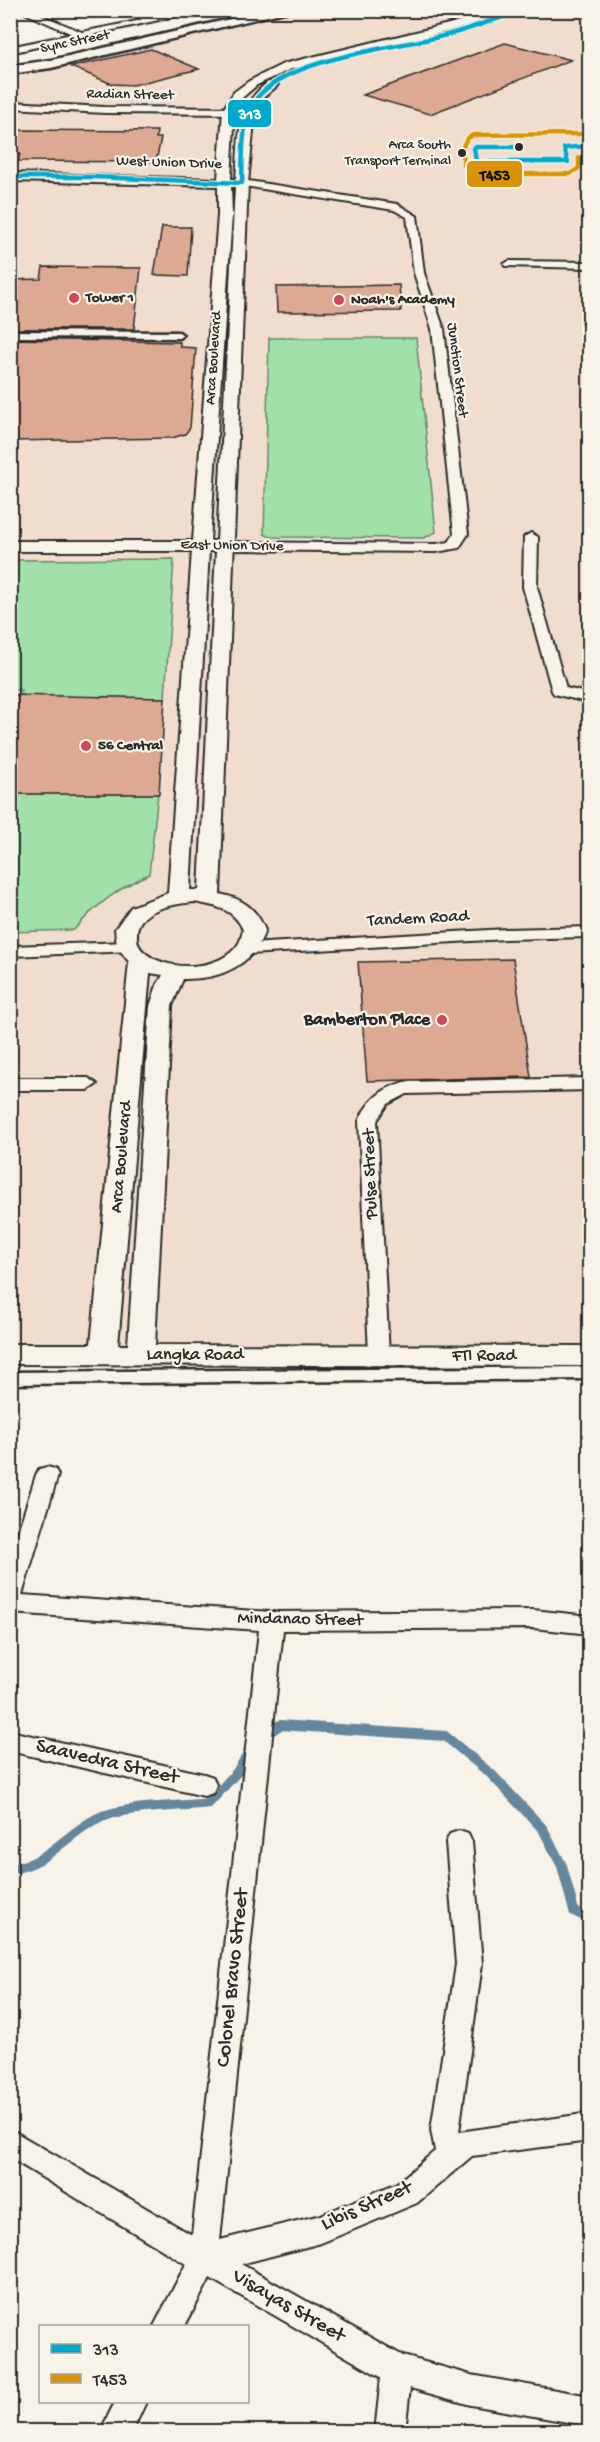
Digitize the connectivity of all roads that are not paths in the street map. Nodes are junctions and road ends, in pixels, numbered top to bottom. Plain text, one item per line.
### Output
1 (22, 10) edge
2 (127, 10) edge
3 (200, 10) edge
4 (287, 10) edge
5 (528, 10) edge
6 (506, 11) edge
7 (582, 11) edge
8 (590, 11) edge
9 (36, 17) junction
10 (590, 18) edge
11 (20, 20) dead end
12 (152, 21) junction
13 (83, 36) junction
14 (10, 50) edge
15 (10, 70) edge
16 (10, 105) edge
17 (229, 110) junction
18 (249, 111) junction
19 (10, 177) edge
20 (224, 181) junction
21 (242, 183) junction
22 (397, 207) joint
23 (509, 264) dead end
24 (590, 265) edge
25 (10, 334) edge
26 (179, 335) dead end
27 (531, 537) dead end
28 (203, 545) junction
29 (454, 545) joint
30 (10, 546) edge
31 (226, 546) junction
32 (590, 699) edge
33 (179, 897) junction
34 (209, 897) junction
35 (590, 932) edge
36 (249, 949) junction
37 (10, 951) edge
38 (134, 953) junction
39 (177, 972) junction
40 (10, 1084) edge
41 (88, 1084) dead end
42 (590, 1084) edge
43 (10, 1354) edge
44 (104, 1354) junction
45 (141, 1355) junction
46 (379, 1356) junction
47 (590, 1356) edge
48 (306, 1370) junction
49 (590, 1373) edge
50 (10, 1378) edge
51 (47, 1475) dead end
52 (10, 1596) edge
53 (10, 1604) edge
54 (272, 1621) junction
55 (590, 1625) edge
56 (10, 1741) edge
57 (204, 1785) dead end
58 (459, 1842) dead end
59 (590, 2127) edge
60 (10, 2142) edge
61 (450, 2157) junction
62 (204, 2259) junction
63 (170, 2325) edge
64 (397, 2369) junction
65 (130, 2403) edge
66 (590, 2411) edge
67 (115, 2432) edge
68 (390, 2432) edge

1 - 9 street
2 - 12 street
3 - 12 street
4 - 15 main road, Sync Street
5 - 6 street
6 - 17 street
6 - 18 street
7 - 8 street
7 - 10 street
9 - 11 street
9 - 13 street
12 - 13 street
13 - 14 street
16 - 17 street, Radian Street
17 - 18 street, Radian Street
17 - 20 street, Arca Boulevard
18 - 21 street, Arca Boulevard
19 - 20 street, West Union Drive
20 - 21 street, West Union Drive
20 - 28 street, Arca Boulevard
21 - 22 street, West Union Drive
21 - 31 street, Arca Boulevard
22 - 29 street, Junction Street
23 - 24 street
25 - 26 street
27 - 32 street
28 - 30 street, East Union Drive
28 - 31 street, East Union Drive
28 - 33 street, Arca Boulevard
29 - 31 street, East Union Drive
31 - 34 street, Arca Boulevard
33 - 34 street
33 - 38 street
34 - 36 street
35 - 36 street, Tandem Road
36 - 39 street
37 - 38 street
38 - 39 street
38 - 44 street, Arca Boulevard
39 - 45 street, Arca Boulevard
40 - 41 street
42 - 46 street, Pulse Street
43 - 44 street, Langka Road
44 - 45 street, Langka Road
45 - 48 street, Langka Road
46 - 47 street, FTI Road
46 - 48 street, Langka Road
48 - 49 street
48 - 50 street
51 - 52 street
53 - 54 street, Mindanao Street
54 - 55 street, Mindanao Street
54 - 62 street, Colonel Bravo Street
56 - 57 street, Saavedra Street
58 - 61 street
59 - 61 street, Libis Street
60 - 62 street, Visayas Street
61 - 62 street, Libis Street
62 - 63 street, Colonel Bravo Street
62 - 64 street, Visayas Street
64 - 66 street, Visayas Street
64 - 68 street
65 - 67 street

